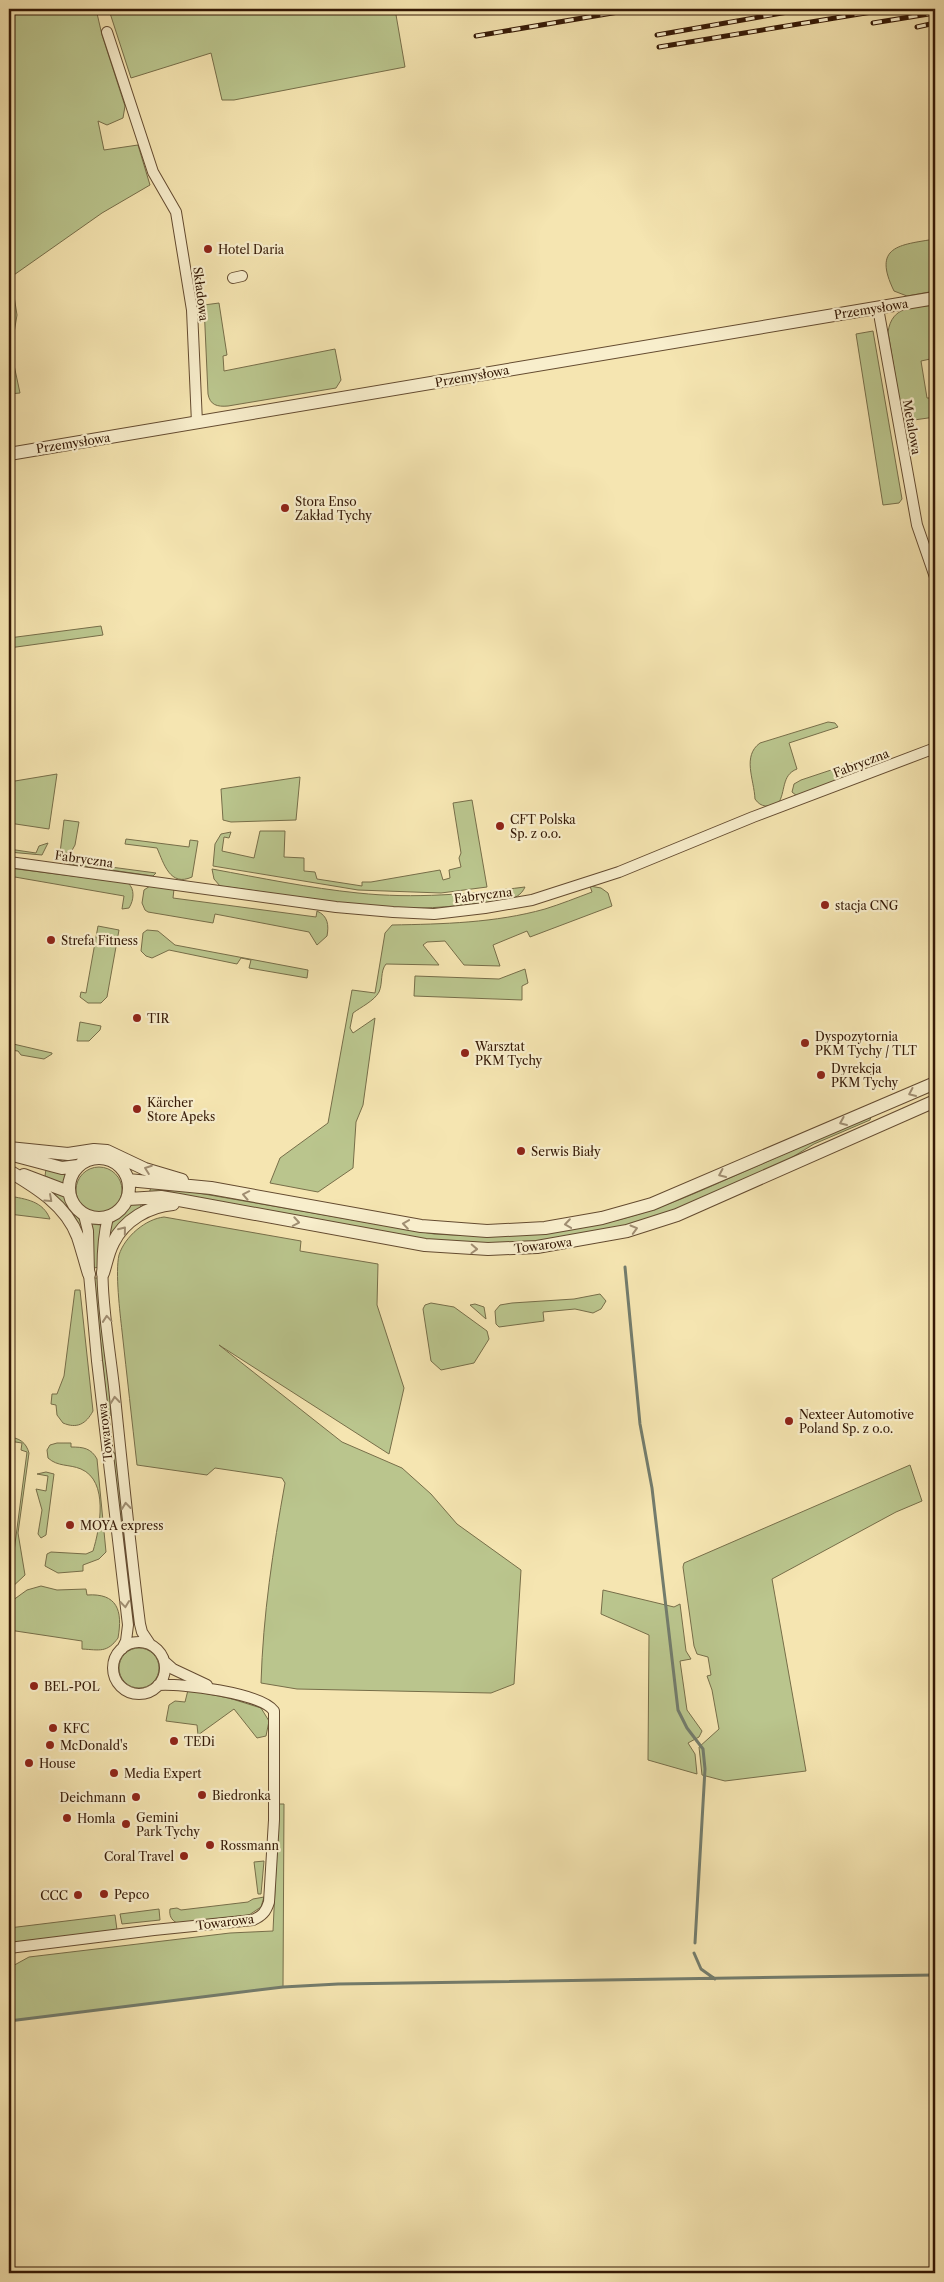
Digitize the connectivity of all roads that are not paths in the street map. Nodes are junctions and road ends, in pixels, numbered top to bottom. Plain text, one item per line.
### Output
1 (107, 32) dead end
2 (935, 298) edge
3 (878, 308) junction
4 (198, 423) junction
5 (9, 454) edge
6 (935, 577) edge
7 (935, 748) edge
8 (9, 862) edge
9 (935, 1083) edge
10 (935, 1101) edge
11 (888, 1104) junction
12 (895, 1119) junction
13 (9, 1148) edge
14 (9, 1154) edge
15 (78, 1166) junction
16 (9, 1171) edge
17 (128, 1180) junction
18 (211, 1188) junction
19 (68, 1192) junction
20 (128, 1199) junction
21 (196, 1204) junction
22 (84, 1215) junction
23 (108, 1217) junction
24 (103, 1273) junction
25 (89, 1274) junction
26 (150, 1644) junction
27 (122, 1649) junction
28 (164, 1660) junction
29 (158, 1685) junction
30 (217, 1690) junction
31 (9, 1948) edge

1 - 4 street, Składowa
2 - 3 street, Przemysłowa
3 - 4 street, Przemysłowa
3 - 6 street, Metalowa
4 - 5 street, Przemysłowa
7 - 8 street, Fabryczna
9 -> 11 street, Towarowa
10 - 12 street, Towarowa
11 - 12 street
11 -> 18 street, Towarowa
21 -> 12 street, Towarowa
18 -> 13 street
14 - 15 street
15 - 17 street
15 - 19 street
16 - 19 street
16 -> 25 street
17 - 18 street, Towarowa
17 - 20 street
19 - 22 street
20 - 21 street, Towarowa
20 - 23 street
24 -> 21 street
22 - 23 street
22 - 25 street, Towarowa
23 - 24 street, Towarowa
26 -> 24 street, Towarowa
25 -> 27 street, Towarowa
26 - 27 street
26 - 28 street
27 - 29 street
28 - 29 street
28 - 30 street, Towarowa
29 - 30 street, Towarowa
30 - 31 street, Towarowa

